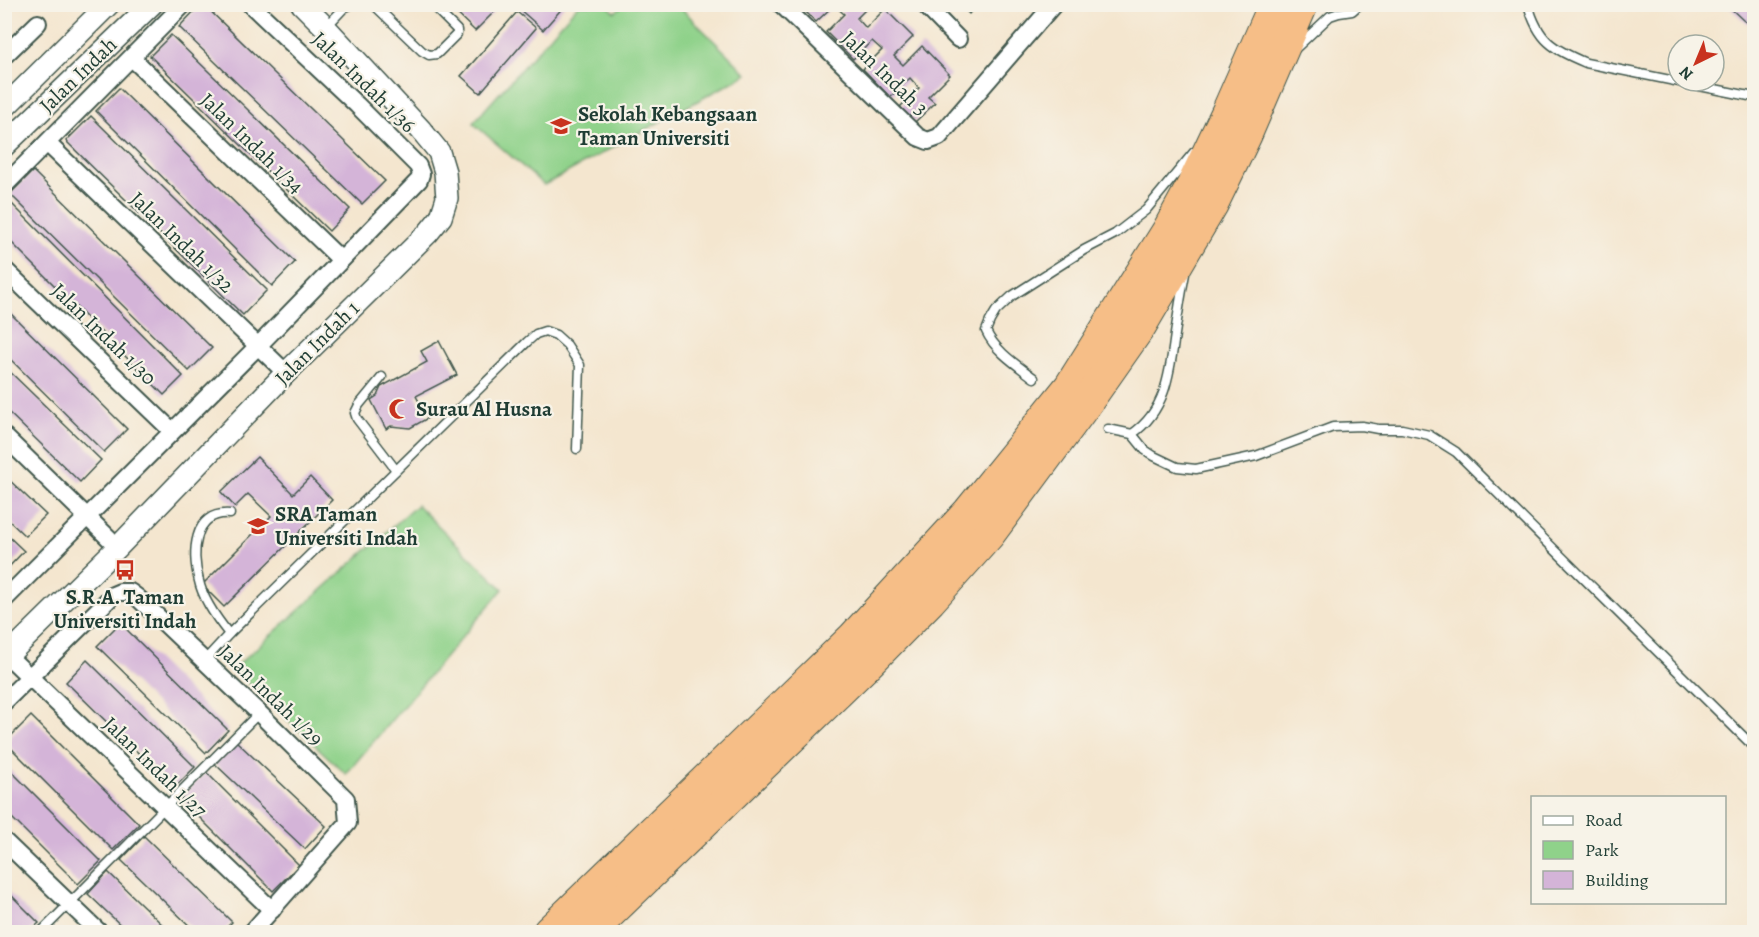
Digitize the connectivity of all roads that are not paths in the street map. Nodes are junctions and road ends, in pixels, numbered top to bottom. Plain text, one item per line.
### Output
1 (152, 4) edge
2 (184, 4) edge
3 (249, 4) edge
4 (302, 4) edge
5 (352, 4) edge
6 (373, 4) edge
7 (431, 4) edge
8 (781, 4) edge
9 (924, 4) edge
10 (1054, 4) edge
11 (1275, 4) edge
12 (1302, 4) edge
13 (1360, 4) edge
14 (1528, 4) edge
15 (102, 7) edge
16 (38, 23) dead end
17 (326, 28) junction
18 (127, 29) junction
19 (958, 39) dead end
20 (4, 56) edge
21 (132, 58) junction
22 (1276, 65) junction
23 (1755, 97) edge
24 (4, 108) edge
25 (1228, 111) junction
26 (1206, 138) dead end
27 (47, 143) junction
28 (4, 146) edge
29 (1198, 147) dead end
30 (4, 186) edge
31 (1212, 204) junction
32 (1193, 254) dead end
33 (341, 260) junction
34 (1189, 264) dead end
35 (4, 269) edge
36 (258, 346) junction
37 (286, 373) junction
38 (382, 377) dead end
39 (1034, 378) dead end
40 (1108, 429) dead end
41 (172, 431) junction
42 (1132, 434) junction
43 (4, 436) edge
44 (577, 450) dead end
45 (396, 470) junction
46 (230, 514) dead end
47 (88, 517) junction
48 (118, 547) junction
49 (5, 600) edge
50 (229, 634) junction
51 (6, 657) edge
52 (204, 662) junction
53 (29, 676) junction
54 (4, 702) edge
55 (259, 713) junction
56 (1755, 747) edge
57 (165, 807) junction
58 (4, 841) edge
59 (69, 904) junction
60 (272, 910) junction
61 (41, 933) edge
62 (99, 933) edge
63 (252, 933) edge
64 (549, 933) edge
65 (590, 933) edge

1 - 18 street, Jalan Indah
2 - 21 street
3 - 33 street, Jalan Indah 1/36
4 - 17 street, Jalan Indah 1
5 - 17 lane
6 - 7 lane
8 - 10 street, Jalan Indah 3
9 - 19 street
11 - 25 highway
12 - 22 highway
13 - 22 lane
14 - 23 lane
15 - 18 street
15 - 24 street, Jalan Indah
16 - 20 street
17 - 37 street, Jalan Indah 1
18 - 28 street, Jalan Indah
21 - 27 street
21 - 33 street, Jalan Indah 1/34
22 - 31 highway
25 - 26 lane
25 - 64 highway
27 - 30 street
27 - 36 street, Jalan Indah 1/32
29 - 39 lane
31 - 32 lane
31 - 65 highway
33 - 36 street, Jalan Indah 1/36
34 - 42 lane
35 - 41 street, Jalan Indah 1/30
36 - 37 street, Jalan Indah 1/32
36 - 41 street, Jalan Indah 1/36
37 - 48 street, Jalan Indah 1
38 - 45 lane
40 - 42 lane
41 - 47 street, Jalan Indah 1/36
42 - 56 lane
43 - 47 street
44 - 45 lane
45 - 50 lane
46 - 50 lane
47 - 48 street
47 - 49 street, Jalan Indah 1/36
48 - 51 street, Jalan Indah 1
50 - 52 lane
51 - 53 street, Jalan Indah 1/27
52 - 53 street, Jalan Indah 1/29
52 - 55 street, Jalan Indah 1/29
53 - 54 street, Jalan Indah 1/29
53 - 57 street, Jalan Indah 1/27
55 - 57 lane
55 - 60 street, Jalan Indah 1/29
57 - 59 lane
57 - 60 street, Jalan Indah 1/27
58 - 59 street
59 - 61 lane
59 - 62 street
60 - 63 street

